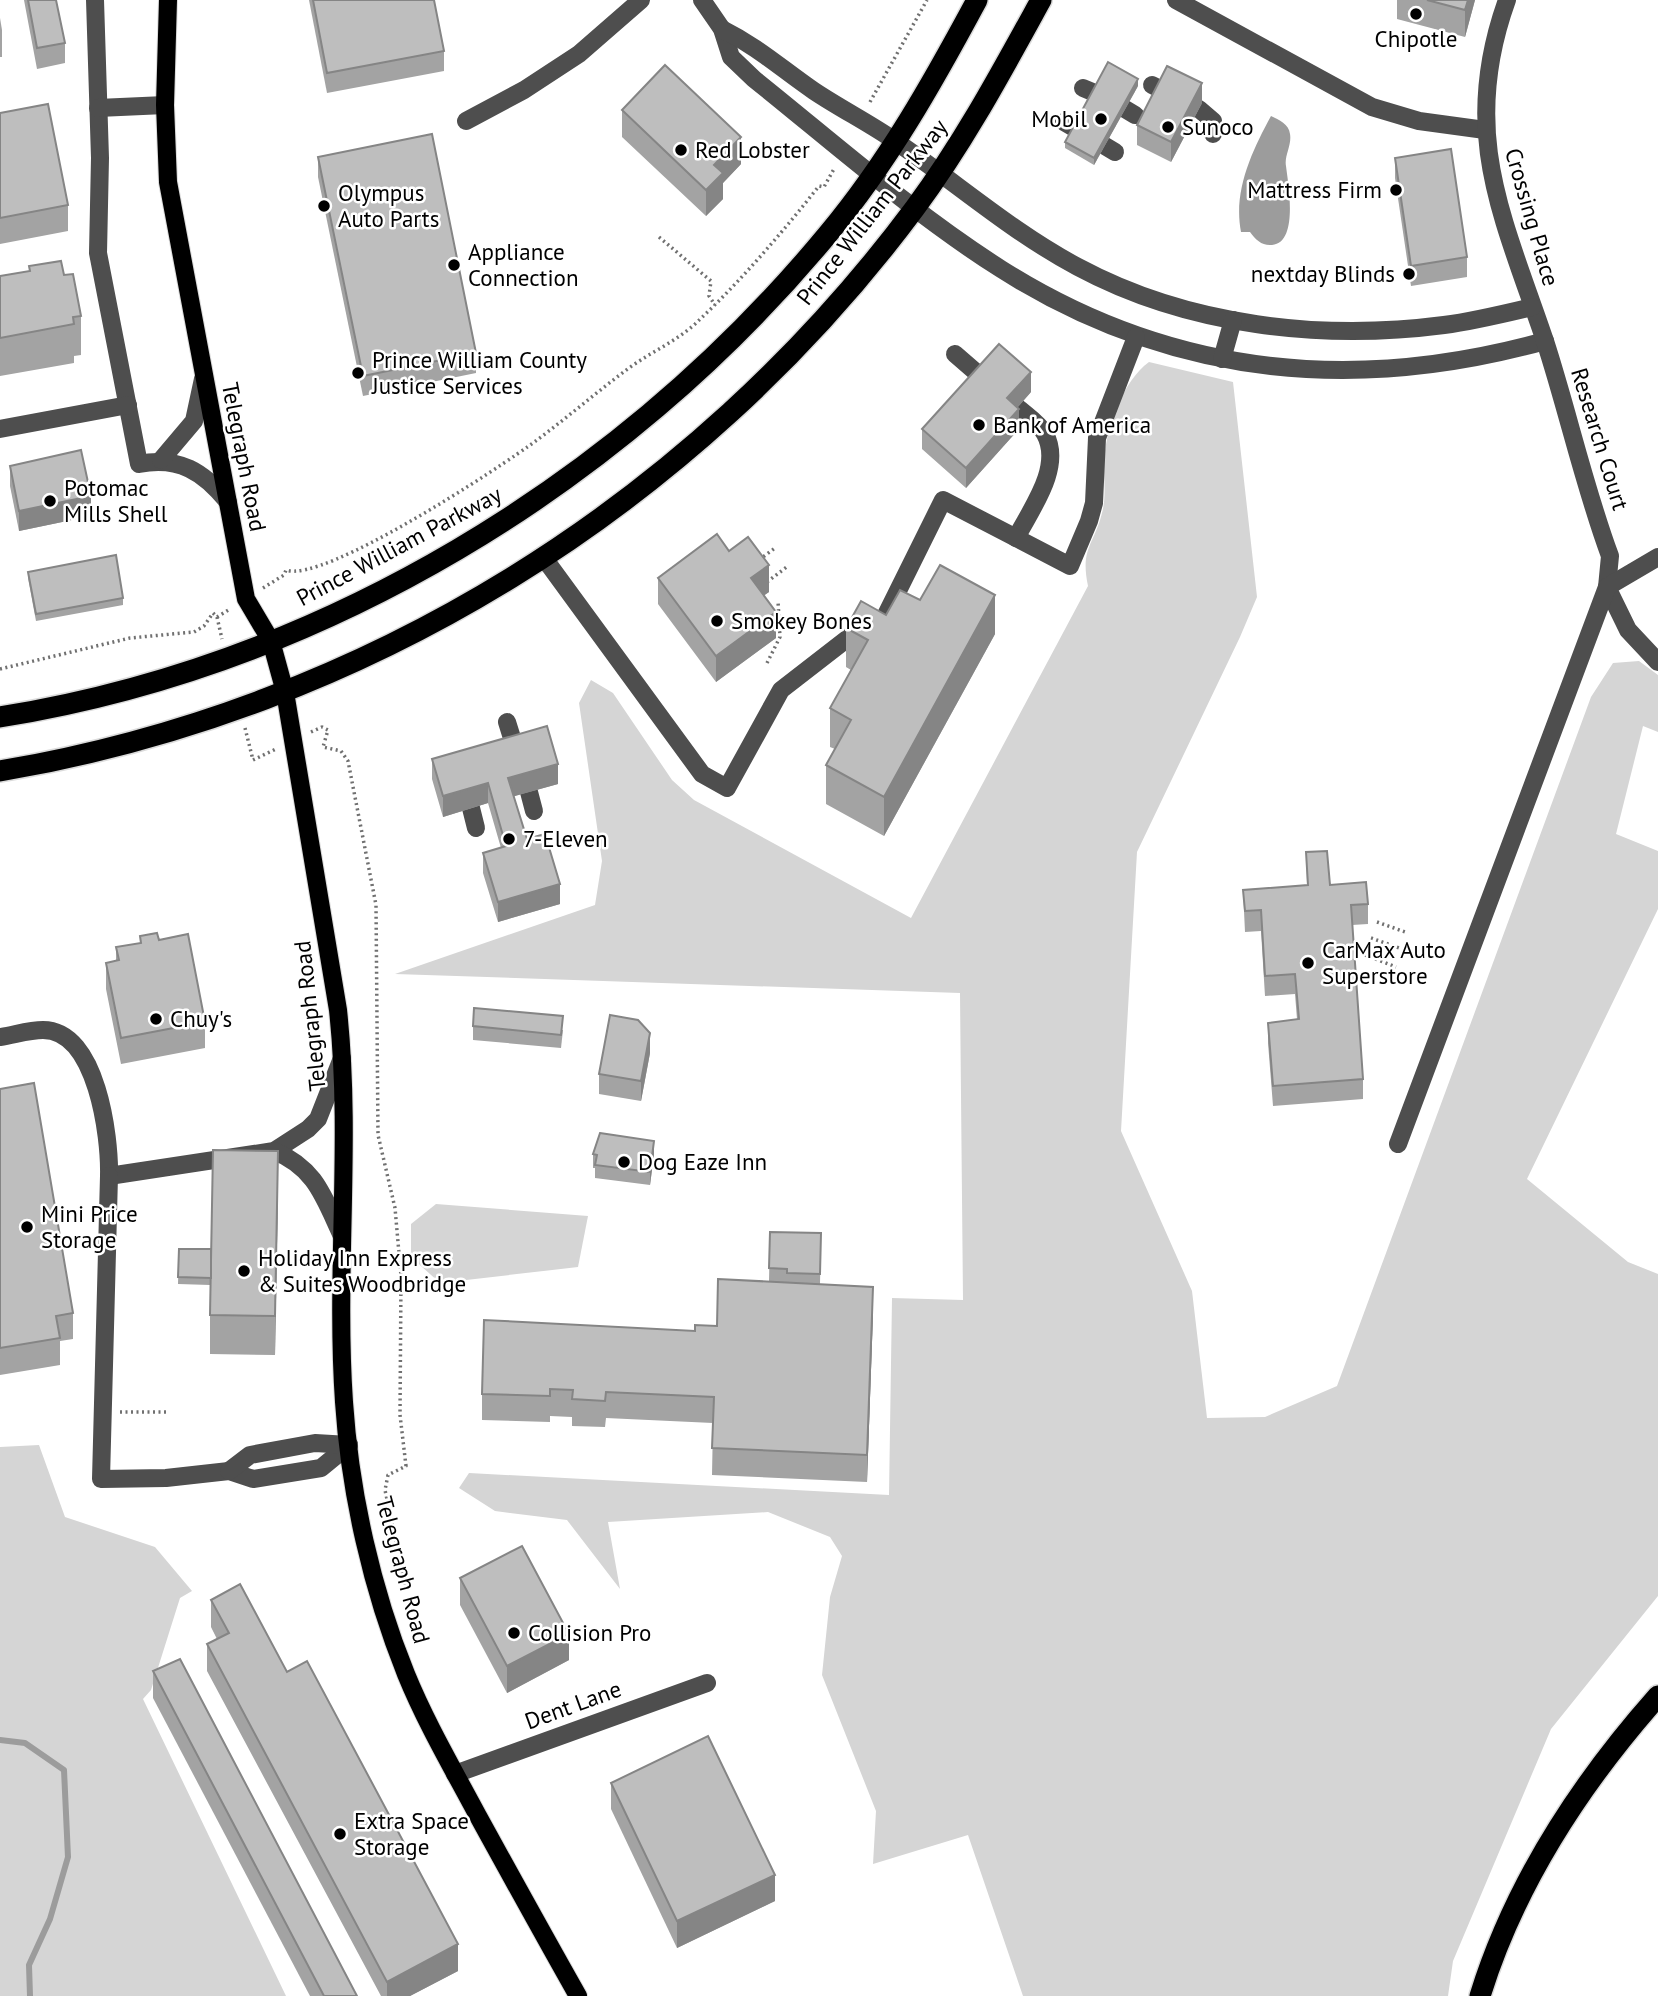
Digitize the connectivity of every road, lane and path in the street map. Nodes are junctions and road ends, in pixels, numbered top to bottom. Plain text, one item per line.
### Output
1 (95, 0) edge
2 (168, 0) edge
3 (641, 0) edge
4 (702, 0) edge
5 (927, 0) edge
6 (977, 0) edge
7 (1041, 0) edge
8 (1176, 0) edge
9 (1507, 0) edge
10 (722, 29) junction
11 (879, 85) dead end
12 (165, 106) junction
13 (99, 108) junction
14 (1199, 109) edge
15 (467, 121) dead end
16 (1485, 130) junction
17 (1213, 134) dead end
18 (895, 141) junction
19 (873, 174) junction
20 (939, 174) junction
21 (824, 187) dead end
22 (916, 207) junction
23 (659, 237) dead end
24 (715, 305) junction
25 (1532, 307) junction
26 (1233, 320) junction
27 (1136, 337) junction
28 (1545, 341) junction
29 (955, 354) dead end
30 (1222, 359) junction
31 (204, 373) junction
32 (985, 380) edge
33 (128, 405) junction
34 (1017, 407) edge
35 (0, 429) edge
36 (161, 460) junction
37 (228, 502) junction
38 (1016, 538) junction
39 (775, 548) dead end
40 (1658, 557) edge
41 (544, 558) junction
42 (752, 565) edge
43 (788, 566) dead end
44 (284, 575) dead end
45 (765, 583) edge
46 (1607, 587) junction
47 (778, 601) dead end
48 (217, 617) dead end
49 (271, 641) junction
50 (1658, 662) edge
51 (766, 663) dead end
52 (0, 669) edge
53 (285, 692) junction
54 (0, 717) edge
55 (507, 722) dead end
56 (322, 727) dead end
57 (517, 754) edge
58 (0, 771) edge
59 (529, 792) dead end
60 (471, 808) dead end
61 (534, 811) dead end
62 (476, 828) dead end
63 (1377, 922) dead end
64 (1408, 933) dead end
65 (1371, 938) dead end
66 (1402, 949) dead end
67 (1365, 955) dead end
68 (1396, 967) dead end
69 (0, 1037) edge
70 (342, 1058) junction
71 (1398, 1144) dead end
72 (274, 1151) junction
73 (109, 1176) junction
74 (342, 1236) junction
75 (103, 1411) junction
76 (168, 1412) dead end
77 (349, 1445) junction
78 (229, 1471) junction
79 (405, 1585) dead end
80 (707, 1682) dead end
81 (1658, 1696) edge
82 (455, 1774) junction
83 (578, 1996) edge
84 (1480, 1996) edge

1 - 13 street
2 - 12 main road, Telegraph Road
3 - 15 street
4 - 10 street
5 - 11 path
6 - 18 highway, Prince William Parkway
7 - 20 highway, Prince William Parkway
8 - 16 street
9 - 16 street, Crossing Place
10 - 18 street, Crossing Place
10 - 19 street
12 - 13 street
12 - 31 main road, Telegraph Road
13 - 33 street
14 - 17 street
16 - 25 street, Crossing Place
18 - 19 highway, Prince William Parkway
18 - 20 street, Crossing Place
19 - 22 street
19 - 49 highway, Prince William Parkway
20 - 22 highway, Prince William Parkway
20 - 26 street, Crossing Place
21 - 24 path
22 - 27 street
22 - 41 highway, Prince William Parkway
23 - 24 path
24 - 44 path
25 - 26 street, Crossing Place
25 - 28 street, Research Court
26 - 30 street
27 - 30 street
27 - 38 street
28 - 30 street
28 - 46 street, Research Court
29 - 32 street
31 - 36 street
31 - 37 main road, Telegraph Road
33 - 35 street
33 - 36 street
34 - 38 street
36 - 37 street
37 - 49 main road, Telegraph Road
38 - 41 street
39 - 42 path
40 - 46 street
41 - 53 highway, Prince William Parkway
43 - 45 path
46 - 50 street
46 - 71 street
47 - 51 path
48 - 52 path
49 - 53 main road, Telegraph Road
49 - 54 highway, Prince William Parkway
53 - 58 highway, Prince William Parkway
53 - 70 main road, Telegraph Road
55 - 57 street
56 - 79 path
59 - 61 street
60 - 62 street
63 - 64 path
65 - 66 path
67 - 68 path
69 - 73 street
70 - 72 street
70 - 74 main road, Telegraph Road
72 - 73 street
72 - 74 street
73 - 75 street
74 - 77 main road, Telegraph Road
75 - 76 path
75 - 78 street
77 - 78 street
77 - 78 street
77 - 82 main road, Telegraph Road
80 - 82 street, Dent Lane
81 - 84 highway
82 - 83 main road, Telegraph Road

